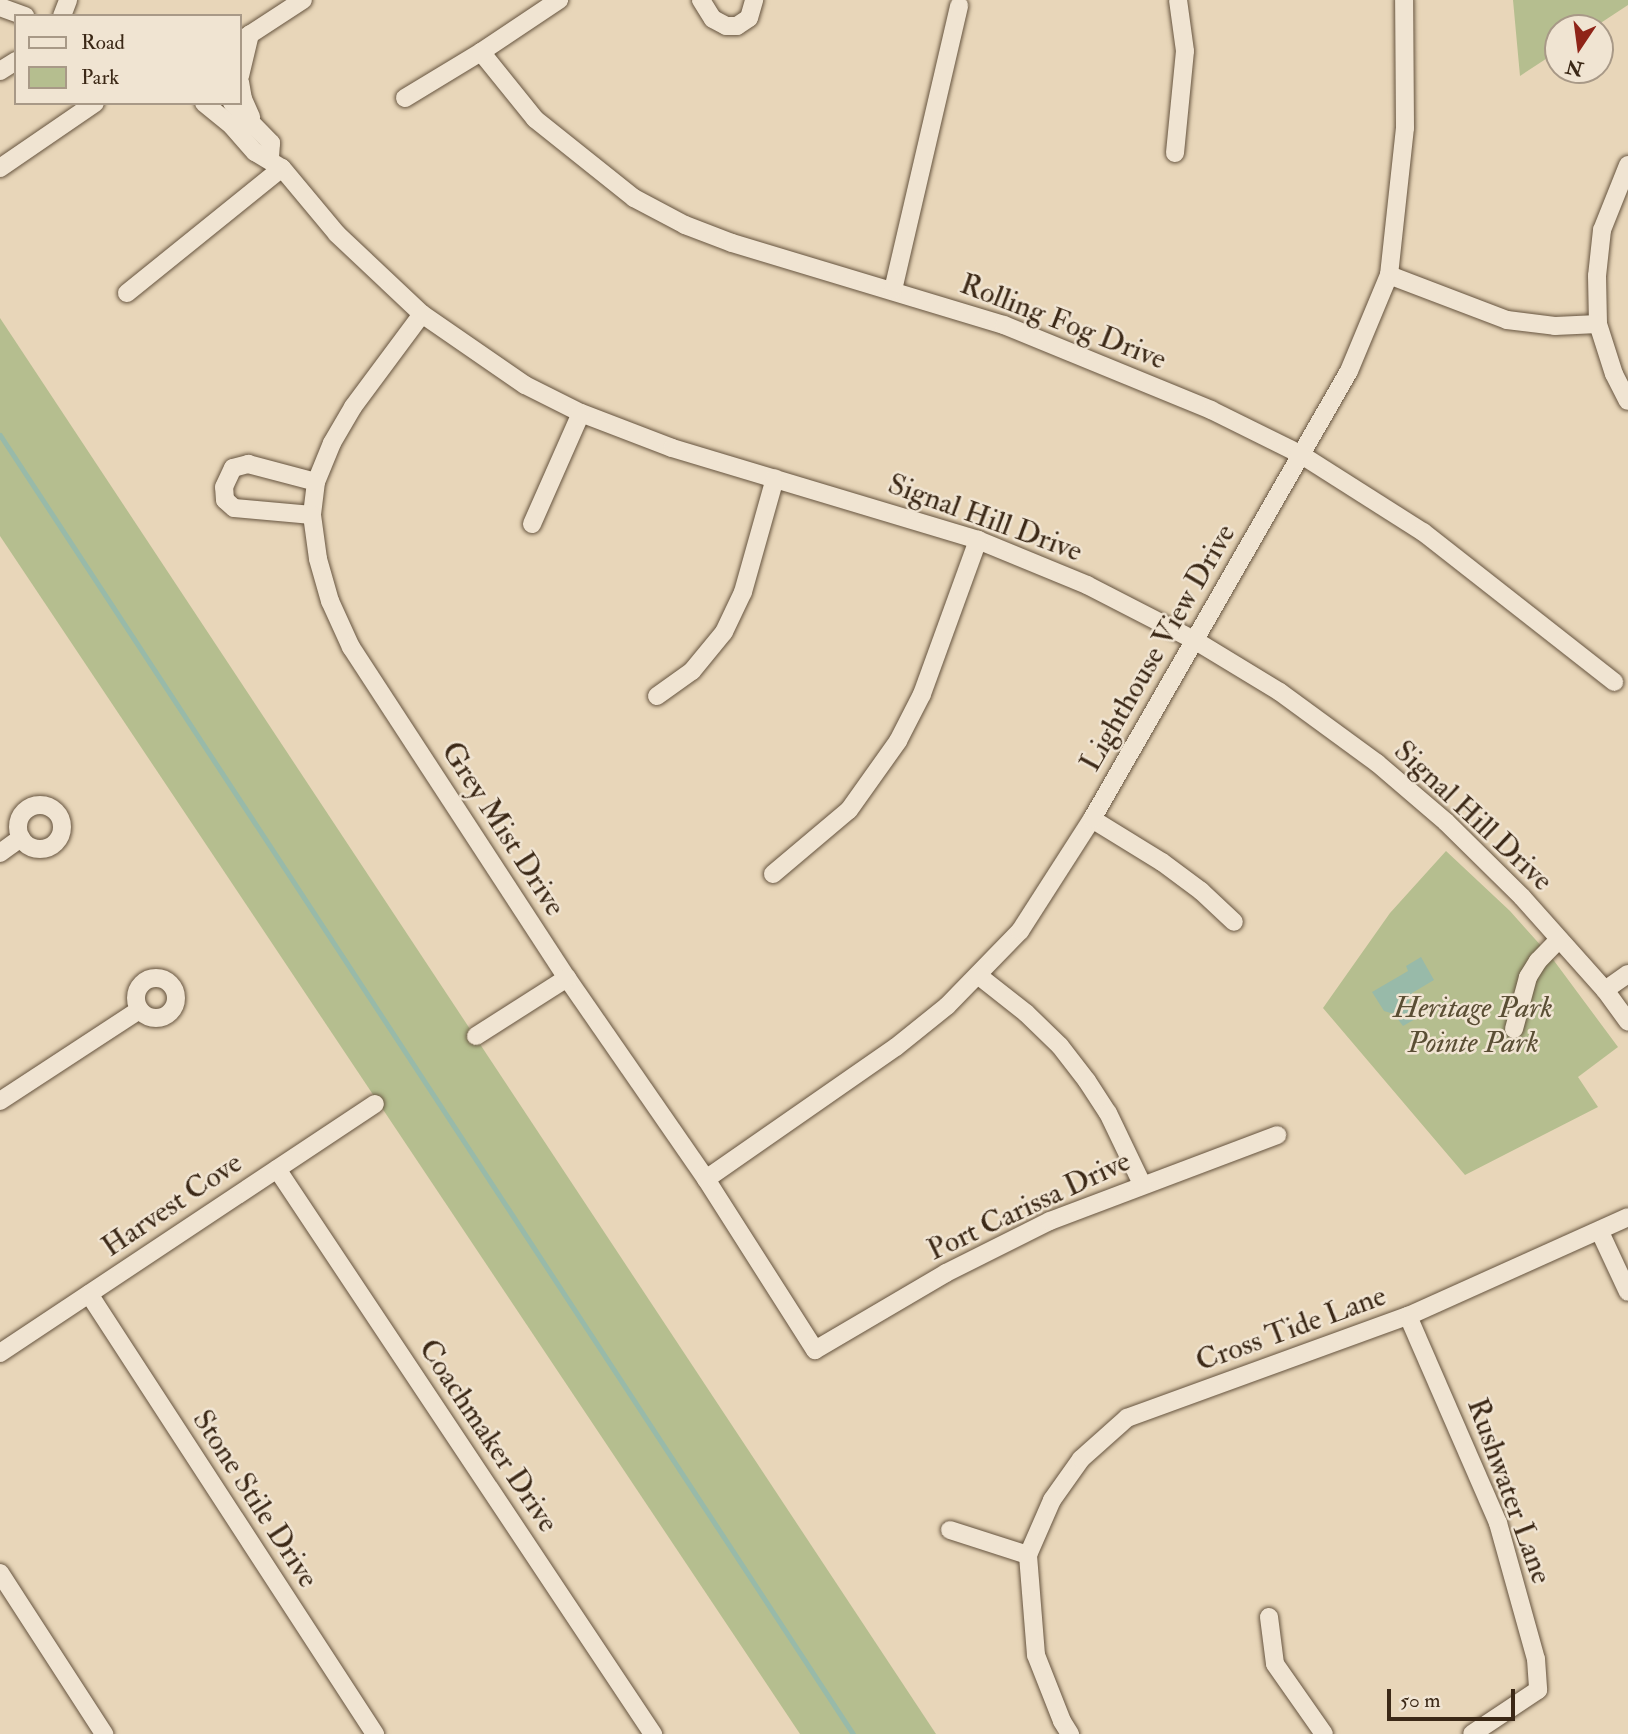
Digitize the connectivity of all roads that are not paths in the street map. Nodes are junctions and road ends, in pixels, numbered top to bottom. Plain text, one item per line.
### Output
1 (303, 0) edge
2 (559, 0) edge
3 (701, 0) edge
4 (754, 0) edge
5 (1178, 0) edge
6 (1404, 0) edge
7 (958, 6) dead end
8 (0, 7) edge
9 (19, 14) edge
10 (243, 35) edge
11 (481, 52) junction
12 (242, 93) edge
13 (405, 98) dead end
14 (91, 105) edge
15 (206, 105) edge
16 (234, 105) edge
17 (256, 127) junction
18 (1175, 153) dead end
19 (276, 163) junction
20 (1628, 165) edge
21 (0, 168) edge
22 (1389, 275) junction
23 (893, 290) junction
24 (127, 293) dead end
25 (422, 314) junction
26 (1598, 324) junction
27 (1628, 401) edge
28 (581, 413) junction
29 (1300, 454) junction
30 (775, 478) junction
31 (316, 482) junction
32 (312, 515) junction
33 (532, 524) dead end
34 (978, 540) junction
35 (1196, 641) junction
36 (1614, 682) dead end
37 (657, 696) dead end
38 (1092, 819) junction
39 (21, 838) dead end
40 (0, 853) edge
41 (773, 874) dead end
42 (1234, 922) dead end
43 (1559, 939) junction
44 (1628, 974) edge
45 (979, 976) junction
46 (567, 978) junction
47 (1605, 990) junction
48 (139, 1010) dead end
49 (1628, 1022) edge
50 (1514, 1028) dead end
51 (476, 1036) dead end
52 (0, 1101) edge
53 (375, 1104) dead end
54 (1277, 1135) dead end
55 (277, 1169) junction
56 (706, 1179) junction
57 (1142, 1184) junction
58 (1628, 1217) edge
59 (1600, 1232) junction
60 (1628, 1292) edge
61 (89, 1294) junction
62 (1408, 1315) junction
63 (815, 1350) joint
64 (0, 1353) edge
65 (950, 1530) dead end
66 (1028, 1555) junction
67 (2, 1579) edge
68 (1269, 1617) dead end
69 (104, 1734) edge
70 (375, 1734) edge
71 (653, 1734) edge
72 (1070, 1734) edge
73 (1324, 1734) edge
74 (1472, 1734) edge

1 - 10 street
2 - 11 street
3 - 4 street
5 - 18 street
6 - 22 street, Lighthouse View Drive
7 - 23 street
8 - 9 street
11 - 13 street
11 - 23 street, Rolling Fog Drive
12 - 17 street
14 - 21 street
15 - 19 street, Signal Hill Drive
16 - 17 street, Signal Hill Drive
17 - 19 street, Signal Hill Drive
19 - 24 street
19 - 25 street, Signal Hill Drive
20 - 26 street
22 - 26 street
22 - 29 street, Lighthouse View Drive
23 - 29 street, Rolling Fog Drive
25 - 28 street, Signal Hill Drive
25 - 31 street, Grey Mist Drive
26 - 27 street
28 - 30 street, Signal Hill Drive
28 - 33 street
29 - 35 street, Lighthouse View Drive
29 - 36 street, Rolling Fog Drive
30 - 34 street, Signal Hill Drive
30 - 37 street
31 - 32 street, Grey Mist Drive
31 - 32 street
32 - 46 street, Grey Mist Drive
34 - 35 street, Signal Hill Drive
34 - 41 street
35 - 38 street, Lighthouse View Drive
35 - 43 street, Signal Hill Drive
38 - 42 street
38 - 45 street, Lighthouse View Drive
39 - 40 street
43 - 47 street, Signal Hill Drive
43 - 50 street
44 - 47 street
45 - 56 street, Lighthouse View Drive
45 - 57 street
46 - 51 street
46 - 56 street, Grey Mist Drive
47 - 49 street, Signal Hill Drive
48 - 52 street
53 - 55 street, Harvest Cove
54 - 57 street, Port Carissa Drive
55 - 61 street, Harvest Cove
55 - 71 street, Coachmaker Drive
56 - 63 street, Grey Mist Drive
57 - 63 street, Port Carissa Drive
58 - 59 street, Cross Tide Lane
59 - 60 street
59 - 62 street, Cross Tide Lane
61 - 64 street, Harvest Cove
61 - 70 street, Stone Stile Drive
62 - 66 street, Cross Tide Lane
62 - 74 street, Rushwater Lane
65 - 66 street
66 - 72 street
67 - 69 street
68 - 73 street

